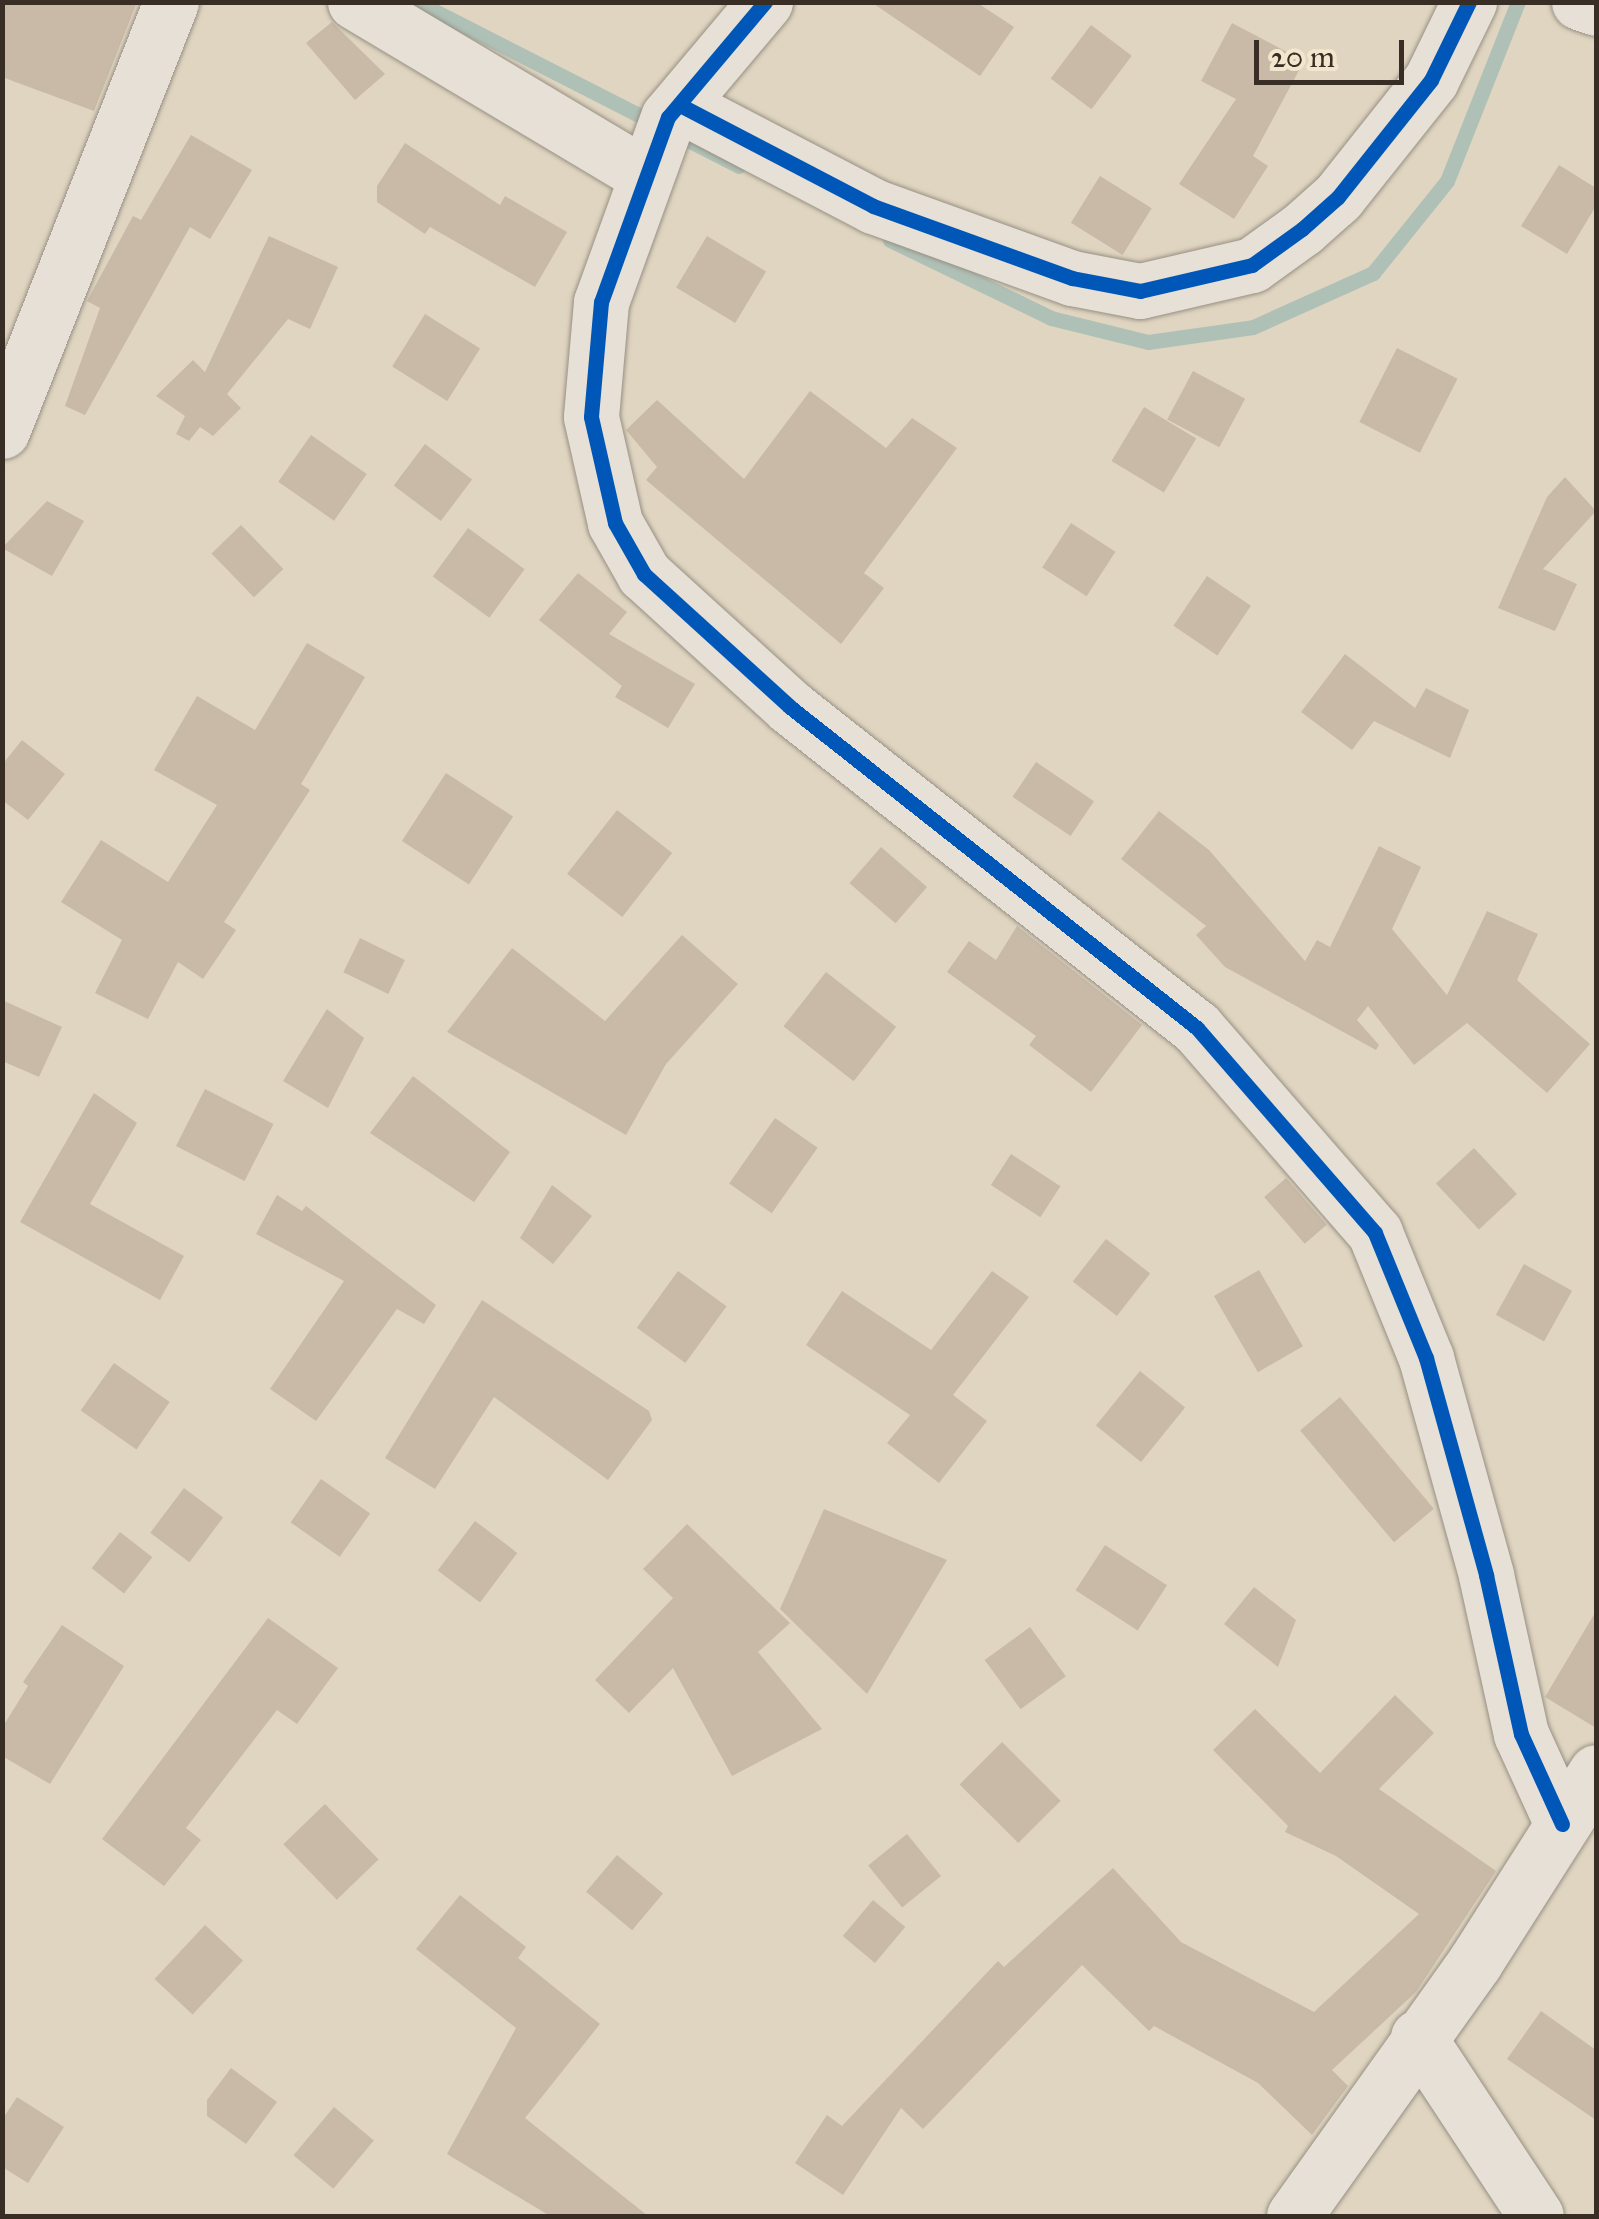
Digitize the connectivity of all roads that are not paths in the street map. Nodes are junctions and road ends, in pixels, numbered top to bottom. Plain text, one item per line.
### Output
1 (170, 2) edge
2 (355, 2) edge
3 (765, 2) edge
4 (1469, 2) edge
5 (1580, 2) edge
6 (1596, 8) edge
7 (661, 137) junction
8 (2, 430) edge
9 (1596, 1772) edge
10 (1562, 1824) junction
11 (1418, 2037) junction
12 (1294, 2216) edge
13 (1536, 2216) edge

1 - 8 street
2 - 7 street
3 - 7 street
4 - 7 street
5 - 6 street
7 - 10 street
9 - 10 street
10 - 11 street
11 - 12 street
11 - 13 street

